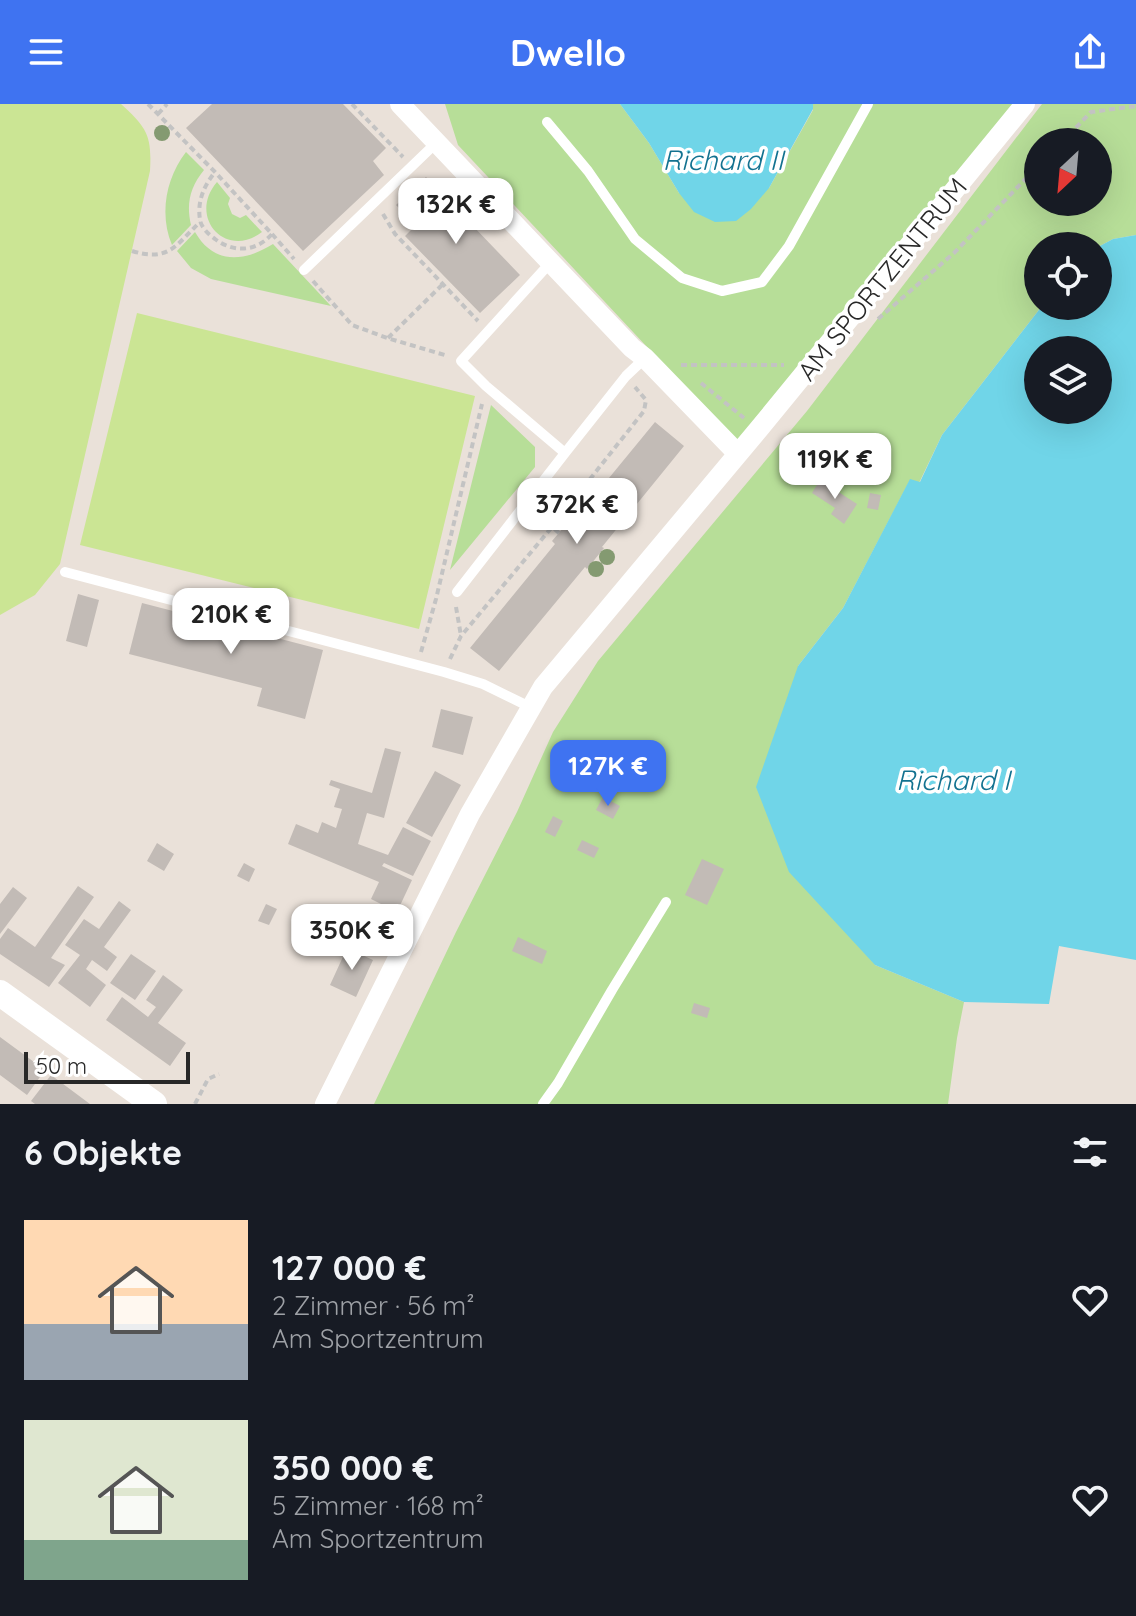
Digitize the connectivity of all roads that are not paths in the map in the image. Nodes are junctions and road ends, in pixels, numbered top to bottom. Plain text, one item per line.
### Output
1 (400, 104) edge
2 (868, 104) edge
3 (1025, 104) edge
4 (547, 122) dead end
5 (436, 143) junction
6 (551, 262) junction
7 (304, 270) road end
8 (645, 358) junction
9 (565, 453) junction
10 (738, 454) junction
11 (65, 572) dead end
12 (457, 592) road end
13 (530, 707) junction
14 (666, 902) dead end
15 (0, 993) edge
16 (154, 1104) edge
17 (325, 1104) edge
18 (543, 1104) edge

1 - 5 street
2 - 4 lane
3 - 10 street, AM SPORTZENTRUM
5 - 6 street
5 - 7 lane
6 - 8 street
6 - 9 lane
8 - 9 lane
8 - 10 street
9 - 12 lane
10 - 13 street, AM SPORTZENTRUM
11 - 13 lane
13 - 17 street, AM SPORTZENTRUM
14 - 18 lane
15 - 16 street

